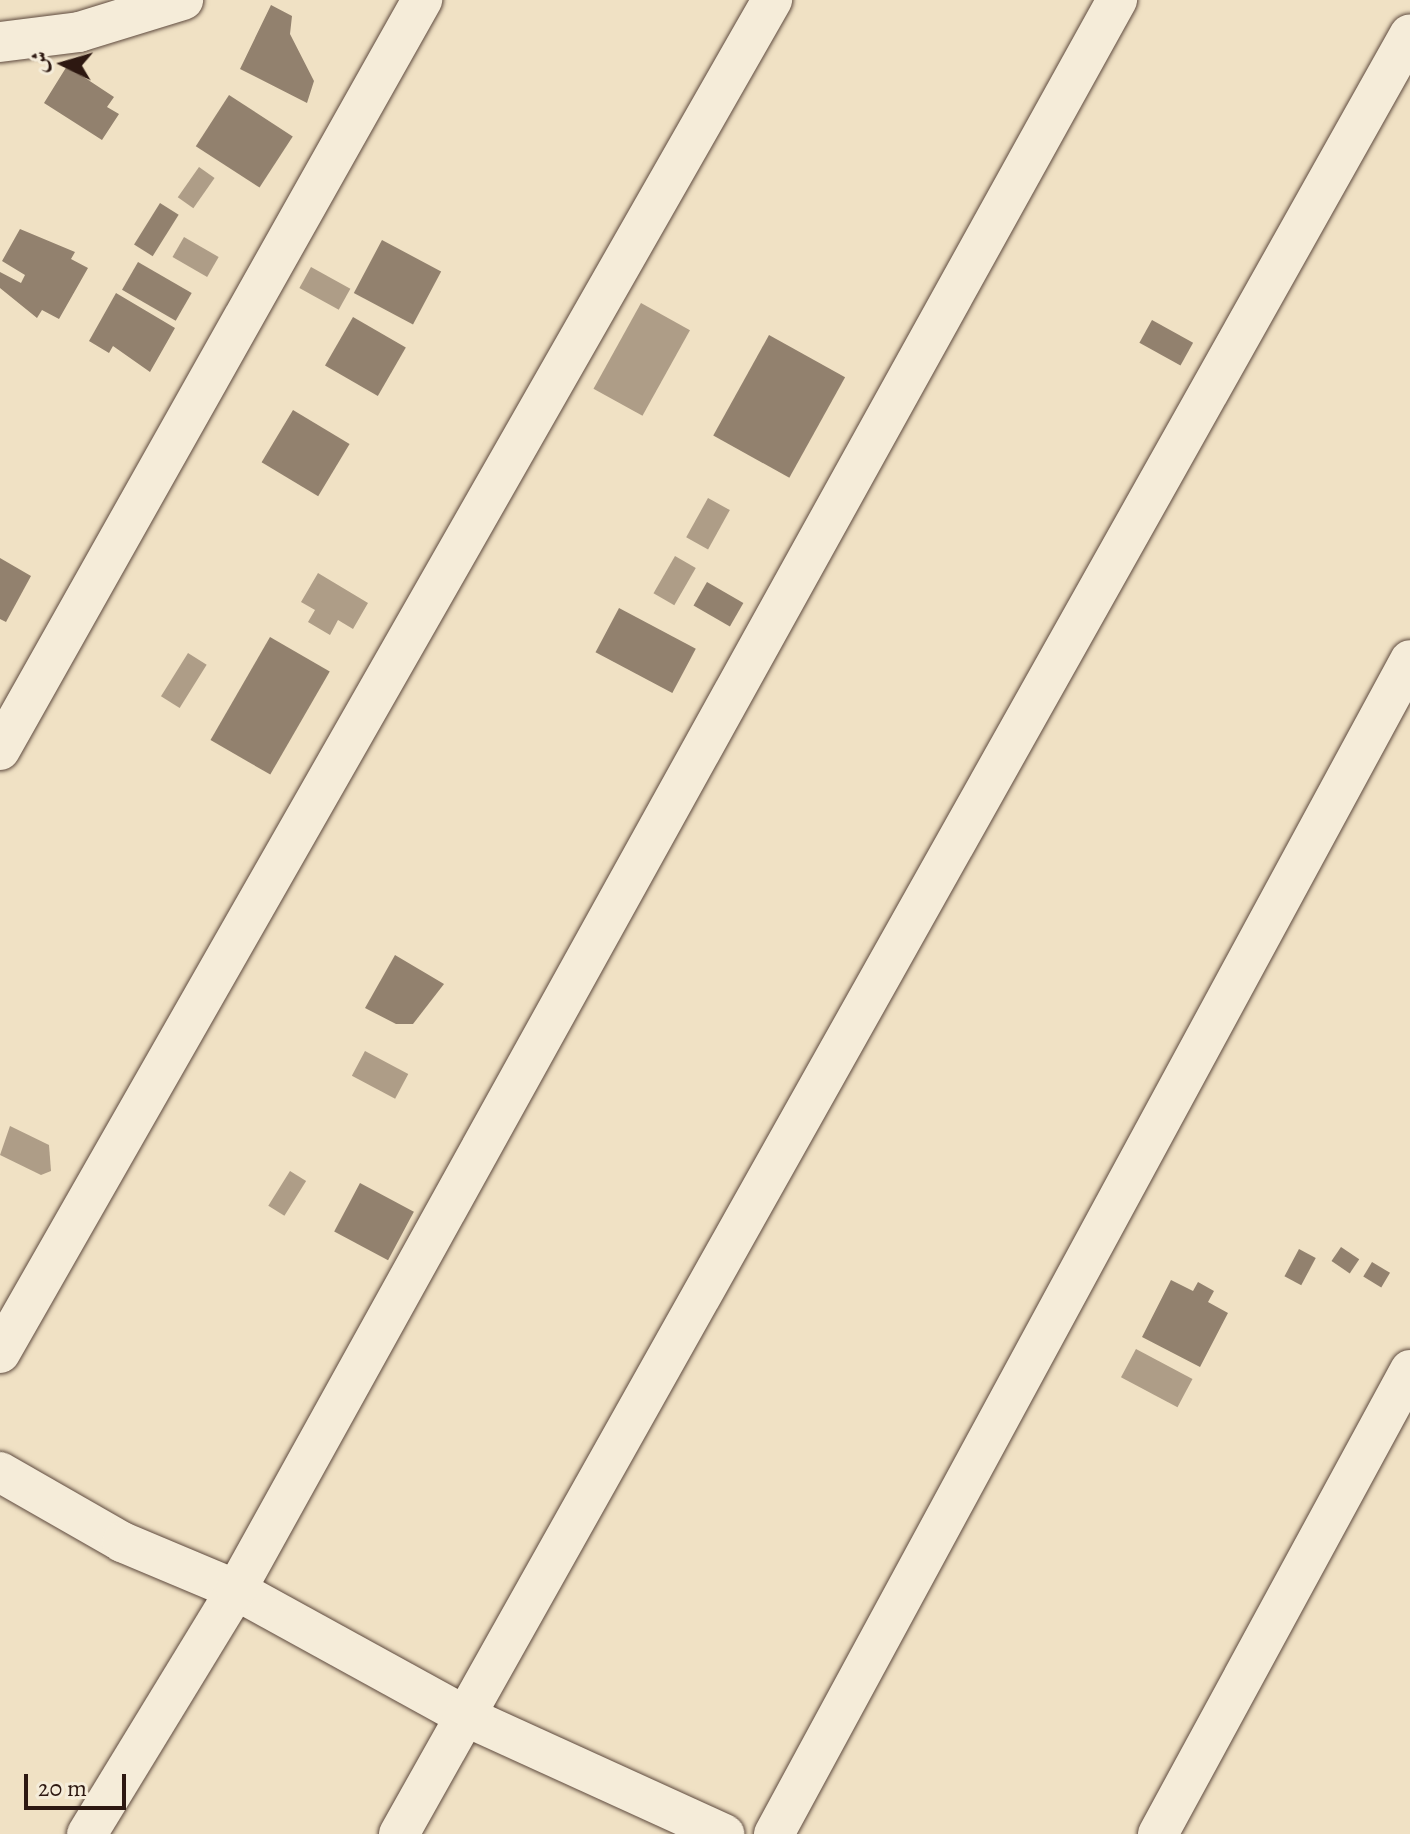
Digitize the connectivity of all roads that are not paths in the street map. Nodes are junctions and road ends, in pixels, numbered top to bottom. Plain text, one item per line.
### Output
1 (183, 0) edge
2 (422, 0) edge
3 (772, 0) edge
4 (1117, 0) edge
5 (1410, 34) edge
6 (4, 49) edge
7 (1410, 660) edge
8 (0, 750) edge
9 (0, 1353) edge
10 (1410, 1370) edge
11 (0, 1472) edge
12 (236, 1590) junction
13 (465, 1716) junction
14 (87, 1834) edge
15 (399, 1834) edge
16 (724, 1834) edge
17 (774, 1834) edge
18 (1158, 1834) edge

1 - 6 street
2 - 8 street
3 - 9 street
4 - 12 street
5 - 13 street
7 - 17 street
10 - 18 street
11 - 12 street
12 - 13 street
12 - 14 street
13 - 15 street
13 - 16 street

